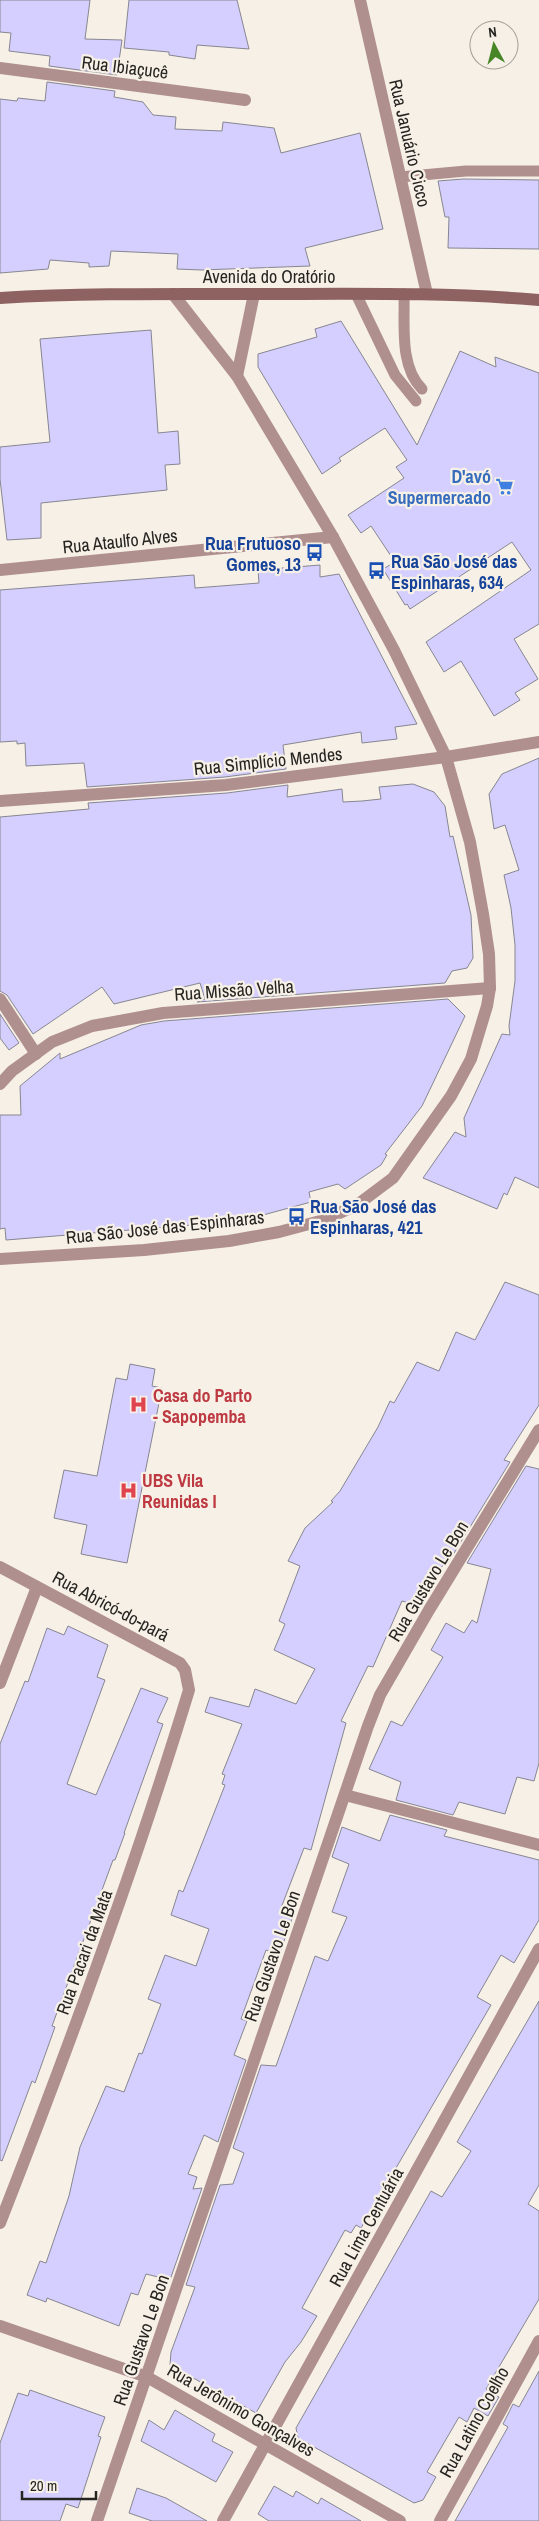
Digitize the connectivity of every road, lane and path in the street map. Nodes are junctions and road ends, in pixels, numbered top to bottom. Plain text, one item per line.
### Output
1 (360, 0) edge
2 (0, 68) edge
3 (245, 100) dead end
4 (539, 171) edge
5 (400, 177) junction
6 (173, 294) junction
7 (254, 294) junction
8 (356, 294) junction
9 (404, 294) junction
10 (427, 294) junction
11 (0, 298) edge
12 (539, 300) edge
13 (237, 376) junction
14 (422, 389) dead end
15 (416, 401) dead end
16 (333, 537) junction
17 (0, 570) edge
18 (539, 742) edge
19 (446, 757) junction
20 (0, 801) edge
21 (490, 988) junction
22 (0, 999) edge
23 (36, 1054) junction
24 (0, 1084) edge
25 (0, 1259) edge
26 (539, 1430) edge
27 (0, 1567) edge
28 (37, 1587) junction
29 (0, 1683) edge
30 (189, 1690) joint
31 (346, 1795) junction
32 (539, 1844) edge
33 (539, 1949) edge
34 (0, 2223) edge
35 (0, 2326) edge
36 (539, 2341) edge
37 (147, 2377) junction
38 (266, 2444) junction
39 (97, 2521) edge
40 (224, 2521) edge
41 (400, 2521) edge
42 (440, 2521) edge

1 - 5 street, Rua Januário Cicco
2 - 3 street, Rua Ibiaçucê
4 - 5 lane
5 - 10 street, Rua Januário Cicco
6 - 7 main road, Avenida do Oratório
6 - 11 main road, Avenida do Oratório
6 - 13 street, Rua São José das Espinharas
7 - 8 main road, Avenida do Oratório
7 - 13 street
8 - 9 main road, Avenida do Oratório
8 - 15 lane
9 - 10 main road, Avenida do Oratório
9 - 14 lane
10 - 12 main road, Avenida do Oratório
13 - 16 street, Rua São José das Espinharas
16 - 17 street, Rua Ataulfo Alves
16 - 19 street, Rua São José das Espinharas
18 - 19 street, Rua Simplício Mendes
19 - 20 street, Rua Simplício Mendes
19 - 21 street, Rua São José das Espinharas
21 - 23 street, Rua Missão Velha
21 - 25 street, Rua São José das Espinharas
22 - 23 street
23 - 24 street, Rua Missão Velha
26 - 31 street, Rua Gustavo Le Bon
27 - 28 street, Rua Abricó-do-pará
28 - 29 street
28 - 30 street, Rua Abricó-do-pará
30 - 34 street, Rua Pacari da Mata
31 - 32 street
31 - 37 street, Rua Gustavo Le Bon
33 - 38 street, Rua Lima Centuária
35 - 37 street, Rua Jerônimo Gonçalves
36 - 42 street, Rua Latino Coelho
37 - 38 street, Rua Jerônimo Gonçalves
37 - 39 street, Rua Gustavo Le Bon
38 - 40 street, Rua Lima Centuária
38 - 41 street, Rua Jerônimo Gonçalves

